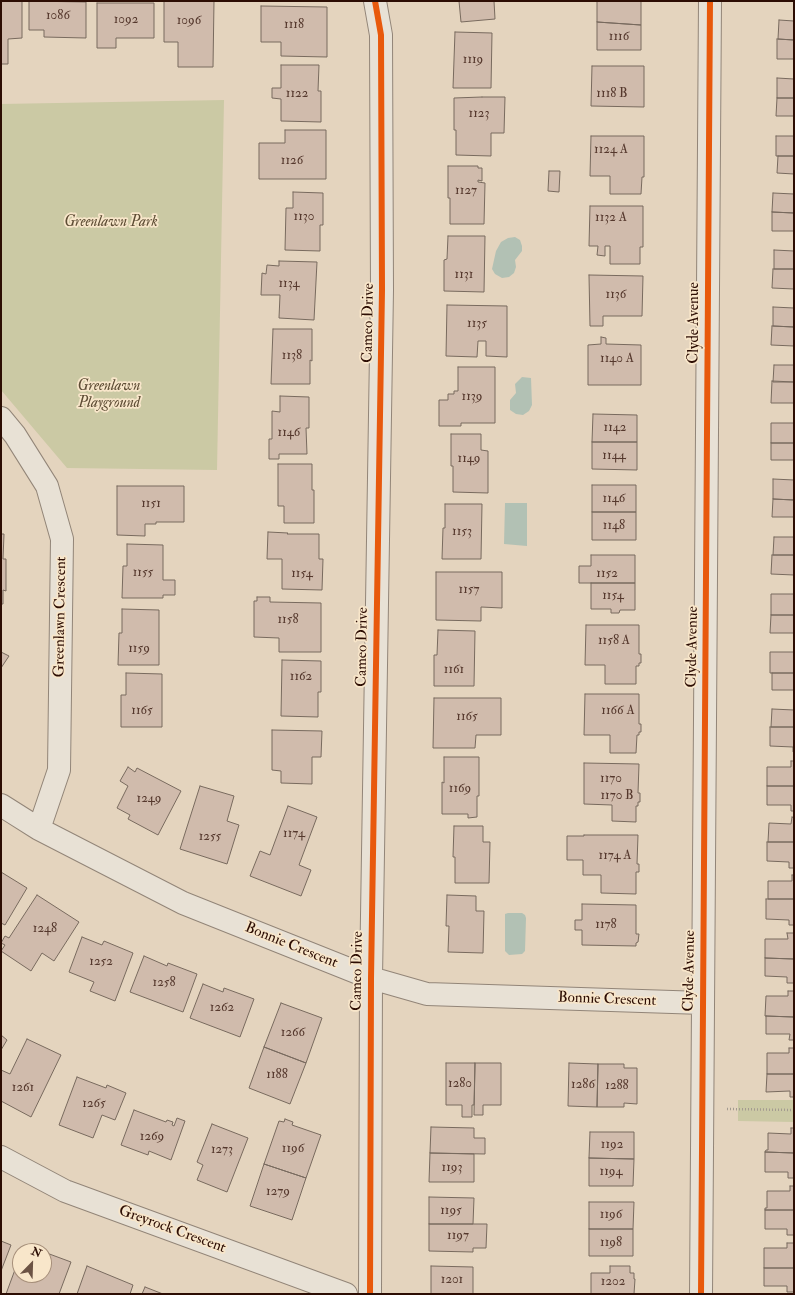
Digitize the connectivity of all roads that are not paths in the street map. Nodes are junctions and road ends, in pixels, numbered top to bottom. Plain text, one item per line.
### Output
1 (376, 1) edge
2 (710, 1) edge
3 (1, 418) edge
4 (1, 805) edge
5 (39, 829) junction
6 (371, 978) junction
7 (703, 1003) junction
8 (1, 1157) edge
9 (346, 1294) edge
10 (370, 1294) edge
11 (701, 1294) edge

1 - 6 street, Cameo Drive
2 - 7 street, Clyde Avenue
3 - 5 street, Greenlawn Crescent
4 - 5 street, Bonnie Crescent
5 - 6 street, Bonnie Crescent
6 - 7 street, Bonnie Crescent
6 - 10 street, Cameo Drive
7 - 11 street, Clyde Avenue
8 - 9 street, Greyrock Crescent

